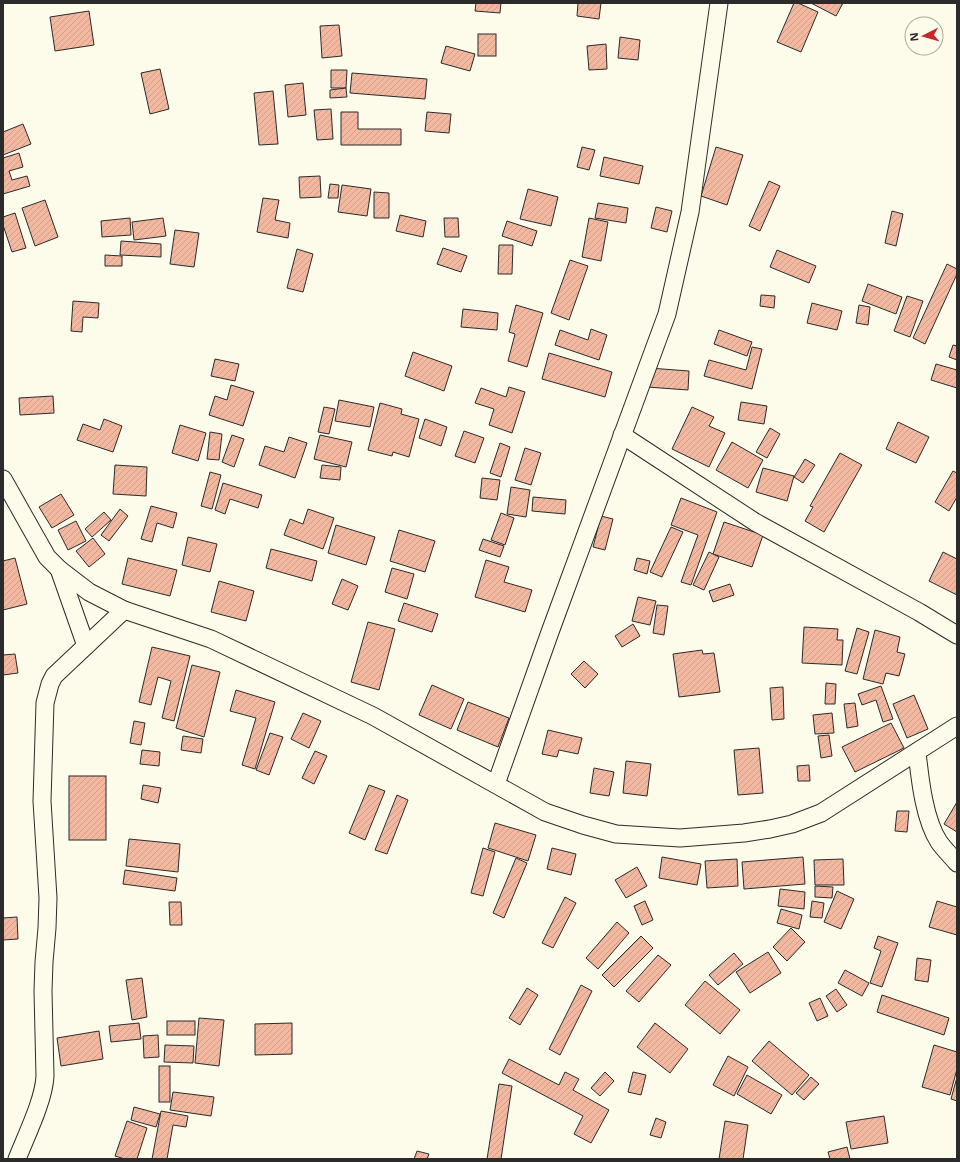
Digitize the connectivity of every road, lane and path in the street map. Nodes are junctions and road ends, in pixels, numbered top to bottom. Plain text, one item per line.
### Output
1 (719, 3) edge
2 (622, 435) junction
3 (3, 479) edge
4 (59, 569) junction
5 (124, 610) junction
6 (957, 635) edge
7 (86, 646) junction
8 (957, 726) edge
9 (917, 752) junction
10 (496, 784) junction
11 (957, 863) edge
12 (17, 1159) edge

1 - 2 street
2 - 6 street
2 - 10 street
3 - 4 street
4 - 5 street
4 - 7 street
5 - 7 street
5 - 10 street
7 - 12 street
8 - 9 street
9 - 10 street
9 - 11 street

